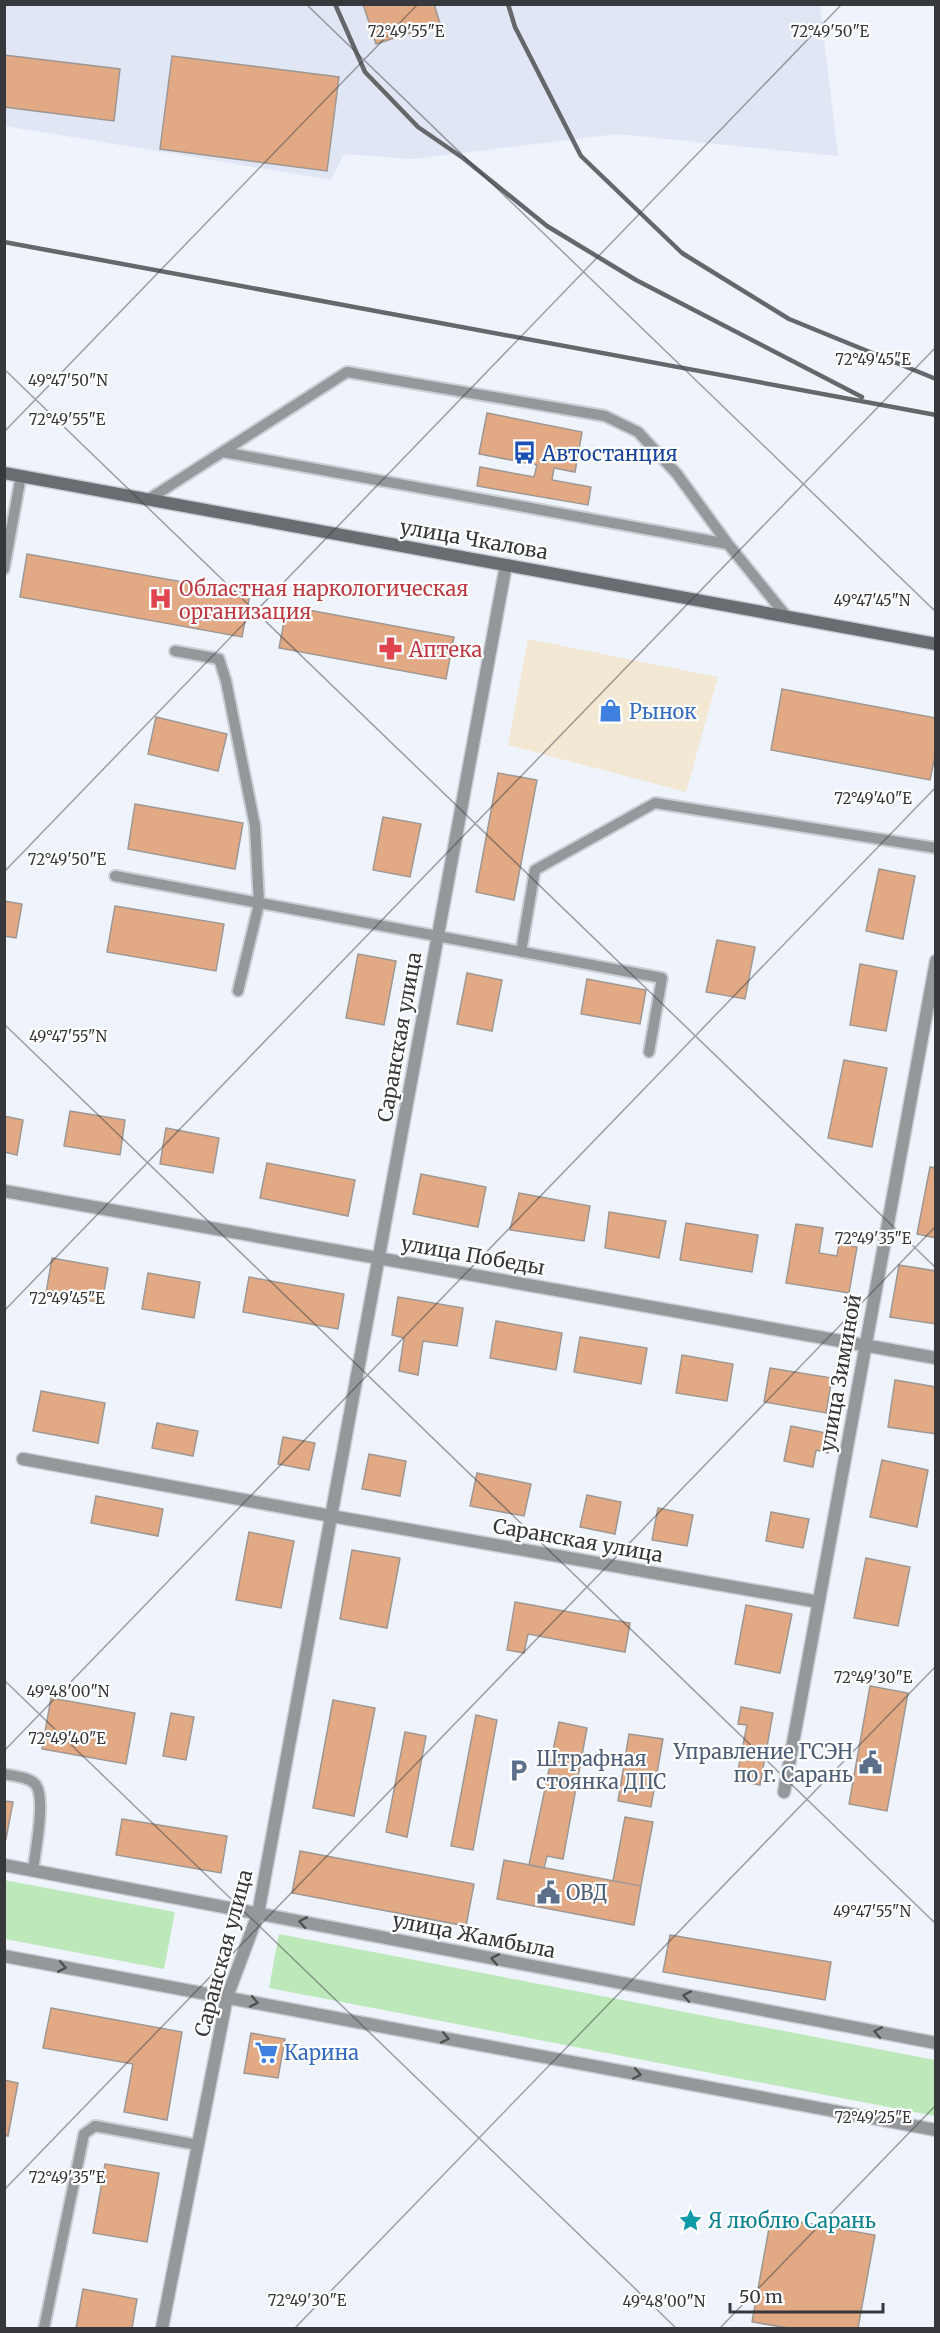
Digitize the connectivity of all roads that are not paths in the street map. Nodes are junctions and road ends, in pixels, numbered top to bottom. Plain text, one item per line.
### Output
1 (223, 452) junction
2 (4, 473) edge
3 (21, 476) junction
4 (149, 499) junction
5 (728, 544) junction
6 (506, 565) junction
7 (4, 569) edge
8 (787, 617) junction
9 (936, 644) edge
10 (175, 651) dead end
11 (936, 848) edge
12 (115, 876) dead end
13 (259, 904) junction
14 (437, 937) junction
15 (521, 952) junction
16 (936, 961) edge
17 (238, 991) dead end
18 (649, 1052) dead end
19 (4, 1191) edge
20 (378, 1258) junction
21 (865, 1345) junction
22 (936, 1358) edge
23 (23, 1459) dead end
24 (331, 1516) junction
25 (819, 1602) junction
26 (4, 1774) edge
27 (784, 1792) dead end
28 (4, 1865) edge
29 (33, 1871) junction
30 (258, 1914) junction
31 (4, 1956) edge
32 (227, 1997) junction
33 (936, 2043) edge
34 (936, 2130) edge
35 (198, 2145) junction
36 (44, 2328) edge
37 (162, 2328) edge

1 - 4 lane
1 - 5 lane
1 - 5 lane
2 - 3 main road, улица Чкалова
3 - 4 main road, улица Чкалова
3 - 7 lane
4 - 6 main road, улица Чкалова
5 - 8 lane
6 - 8 main road, улица Чкалова
6 - 14 street, Саранская улица
8 - 9 main road, улица Чкалова
10 - 13 lane
11 - 15 lane
12 - 13 lane
13 - 14 lane
13 - 17 lane
14 - 15 lane
14 - 20 street, Саранская улица
15 - 18 lane
16 - 21 street, улица Зиминой
19 - 20 street, улица Победы
20 - 21 street, улица Победы
20 - 24 street, Саранская улица
21 - 22 street, улица Победы
21 - 25 street, улица Зиминой
23 - 24 street, Саранская улица
24 - 25 street, Саранская улица
24 - 30 street, Саранская улица
25 - 27 street, улица Зиминой
26 - 29 lane
28 - 29 street, улица Жамбыла
29 - 30 street, улица Жамбыла
30 - 32 street, Саранская улица
33 -> 30 street, улица Жамбыла
31 -> 32 street
32 -> 34 street
32 - 35 street, Саранская улица
35 - 36 lane
35 - 37 street, Саранская улица

